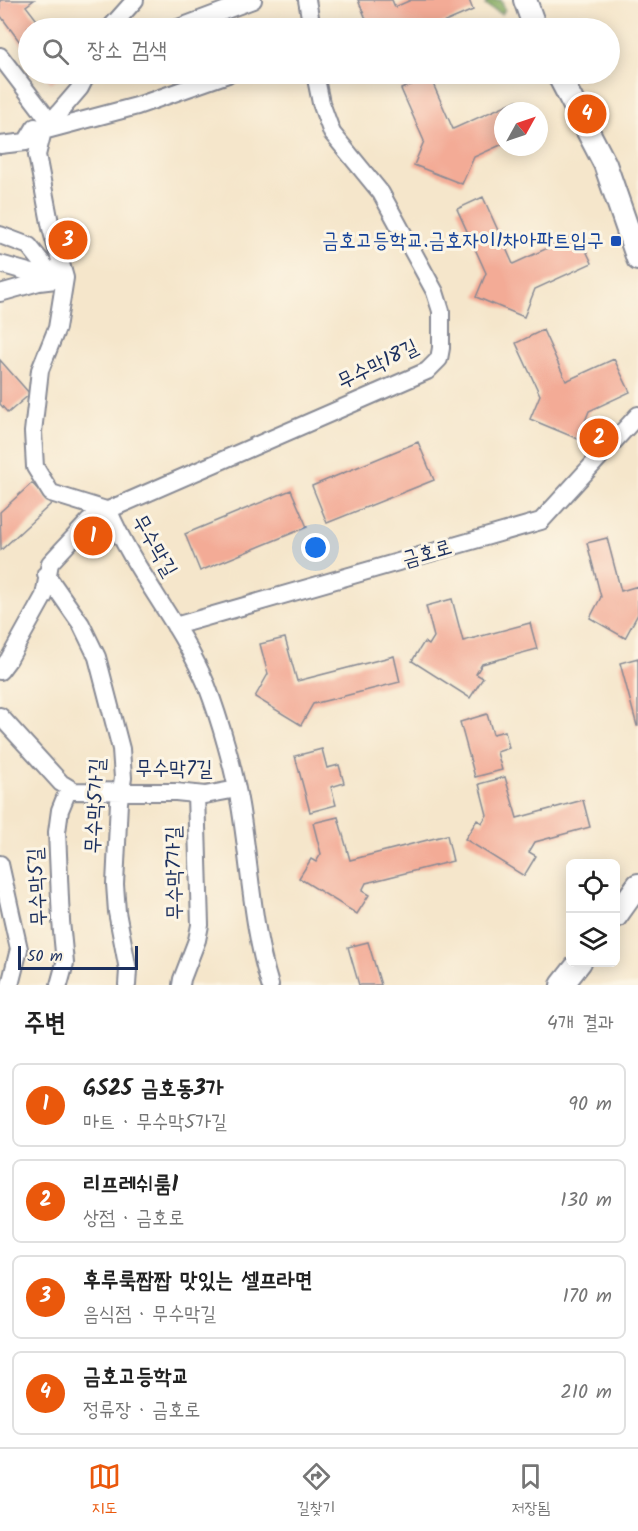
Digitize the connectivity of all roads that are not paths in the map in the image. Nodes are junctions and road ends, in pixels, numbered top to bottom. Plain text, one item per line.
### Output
1 (135, 0) edge
2 (254, 0) edge
3 (307, 0) edge
4 (525, 0) edge
5 (119, 18) edge
6 (205, 18) edge
7 (310, 18) edge
8 (531, 18) edge
9 (0, 56) edge
10 (18, 80) edge
11 (21, 84) edge
12 (82, 84) edge
13 (200, 84) edge
14 (317, 84) edge
15 (563, 84) edge
16 (43, 131) junction
17 (0, 145) edge
18 (0, 235) edge
19 (638, 259) edge
20 (0, 264) edge
21 (56, 280) junction
22 (0, 293) edge
23 (638, 416) edge
24 (109, 511) junction
25 (46, 574) junction
26 (175, 626) junction
27 (0, 671) edge
28 (0, 717) edge
29 (69, 789) junction
30 (237, 789) junction
31 (120, 792) junction
32 (196, 794) junction
33 (0, 864) edge
34 (638, 885) edge
35 (617, 913) edge
36 (577, 967) edge
37 (10, 985) edge
38 (59, 985) edge
39 (127, 985) edge
40 (182, 985) edge
41 (270, 985) edge
42 (562, 985) edge

1 - 5 street
2 - 6 street
3 - 7 street
4 - 8 street
9 - 10 street
11 - 16 street
12 - 16 street
13 - 16 street
14 - 24 street, 무수막18길
15 - 19 street
16 - 17 street
16 - 21 street, 무수막길
18 - 21 street
20 - 21 street
21 - 22 street
21 - 24 street, 무수막길
23 - 26 street, 금호로
24 - 25 street
24 - 26 street, 무수막길
25 - 27 street
25 - 31 street, 무수막5가길
26 - 30 street, 무수막길
28 - 29 street
29 - 31 street, 무수막7길
29 - 38 street, 무수막5길
30 - 32 street, 무수막7길
30 - 41 street, 무수막길
31 - 32 street, 무수막7길
31 - 39 street, 무수막5가길
32 - 40 street, 무수막7가길
33 - 37 street
34 - 35 street
36 - 42 street

